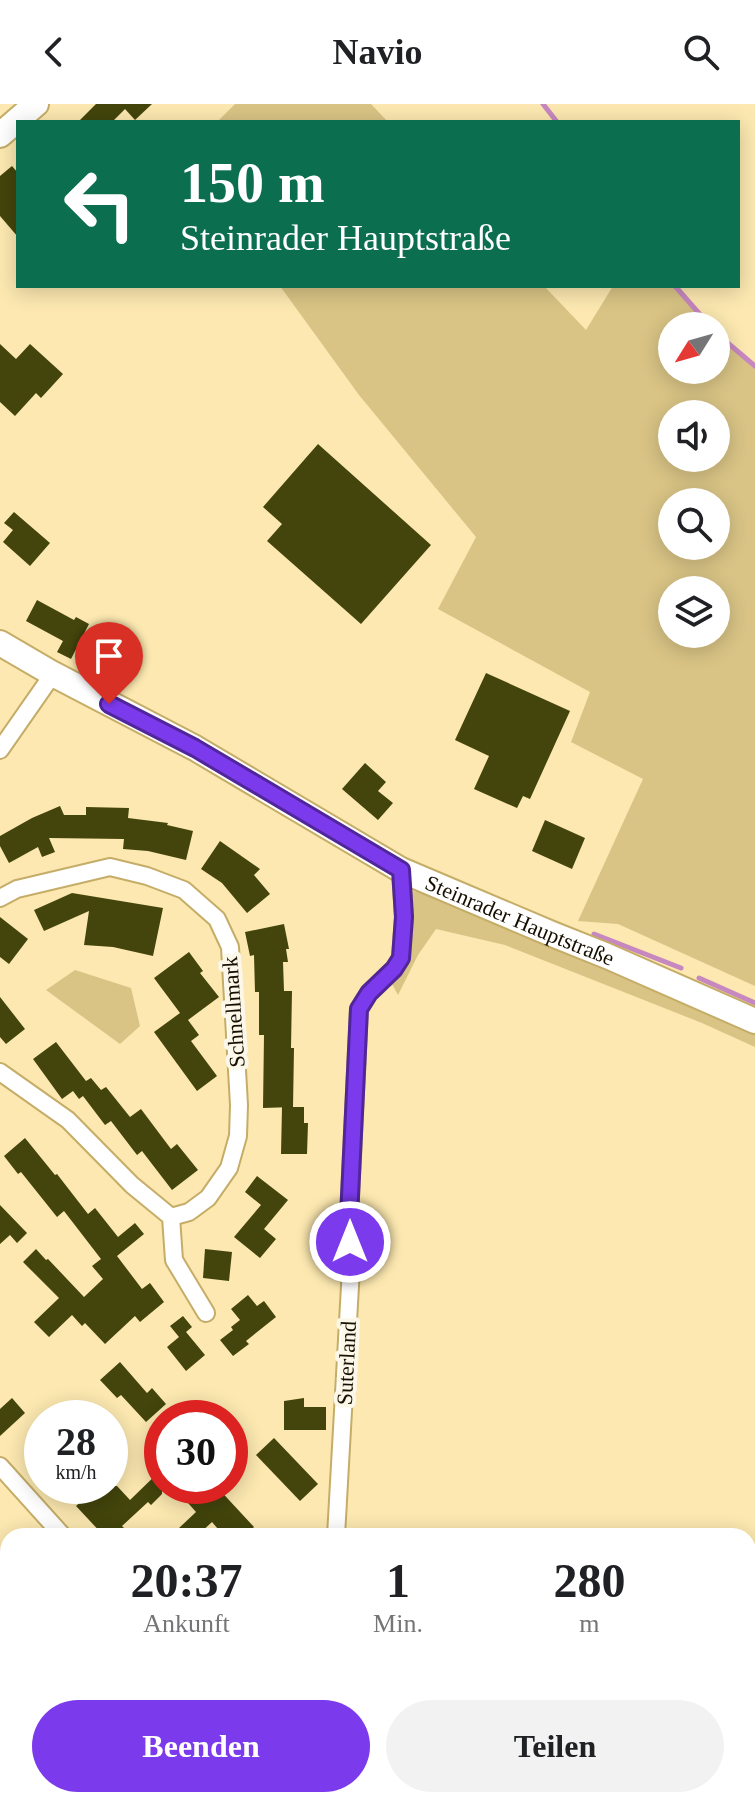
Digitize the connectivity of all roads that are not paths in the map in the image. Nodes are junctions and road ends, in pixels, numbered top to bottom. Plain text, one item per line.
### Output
1 (36, 104) edge
2 (17, 120) edge
3 (16, 121) edge
4 (0, 135) edge
5 (0, 643) edge
6 (53, 674) junction
7 (0, 750) edge
8 (401, 870) junction
9 (0, 898) edge
10 (755, 1021) edge
11 (0, 1072) edge
12 (171, 1217) junction
13 (206, 1313) dead end
14 (0, 1466) edge
15 (56, 1528) edge
16 (336, 1528) edge

1 - 2 main road
3 - 4 main road
5 - 6 main road, Steinrader Hauptstraße
6 - 7 street
6 - 8 main road, Steinrader Hauptstraße
8 - 10 main road, Steinrader Hauptstraße
8 - 16 street, Suterland
9 - 12 street, Schnellmark
11 - 12 street
12 - 13 street
14 - 15 street

